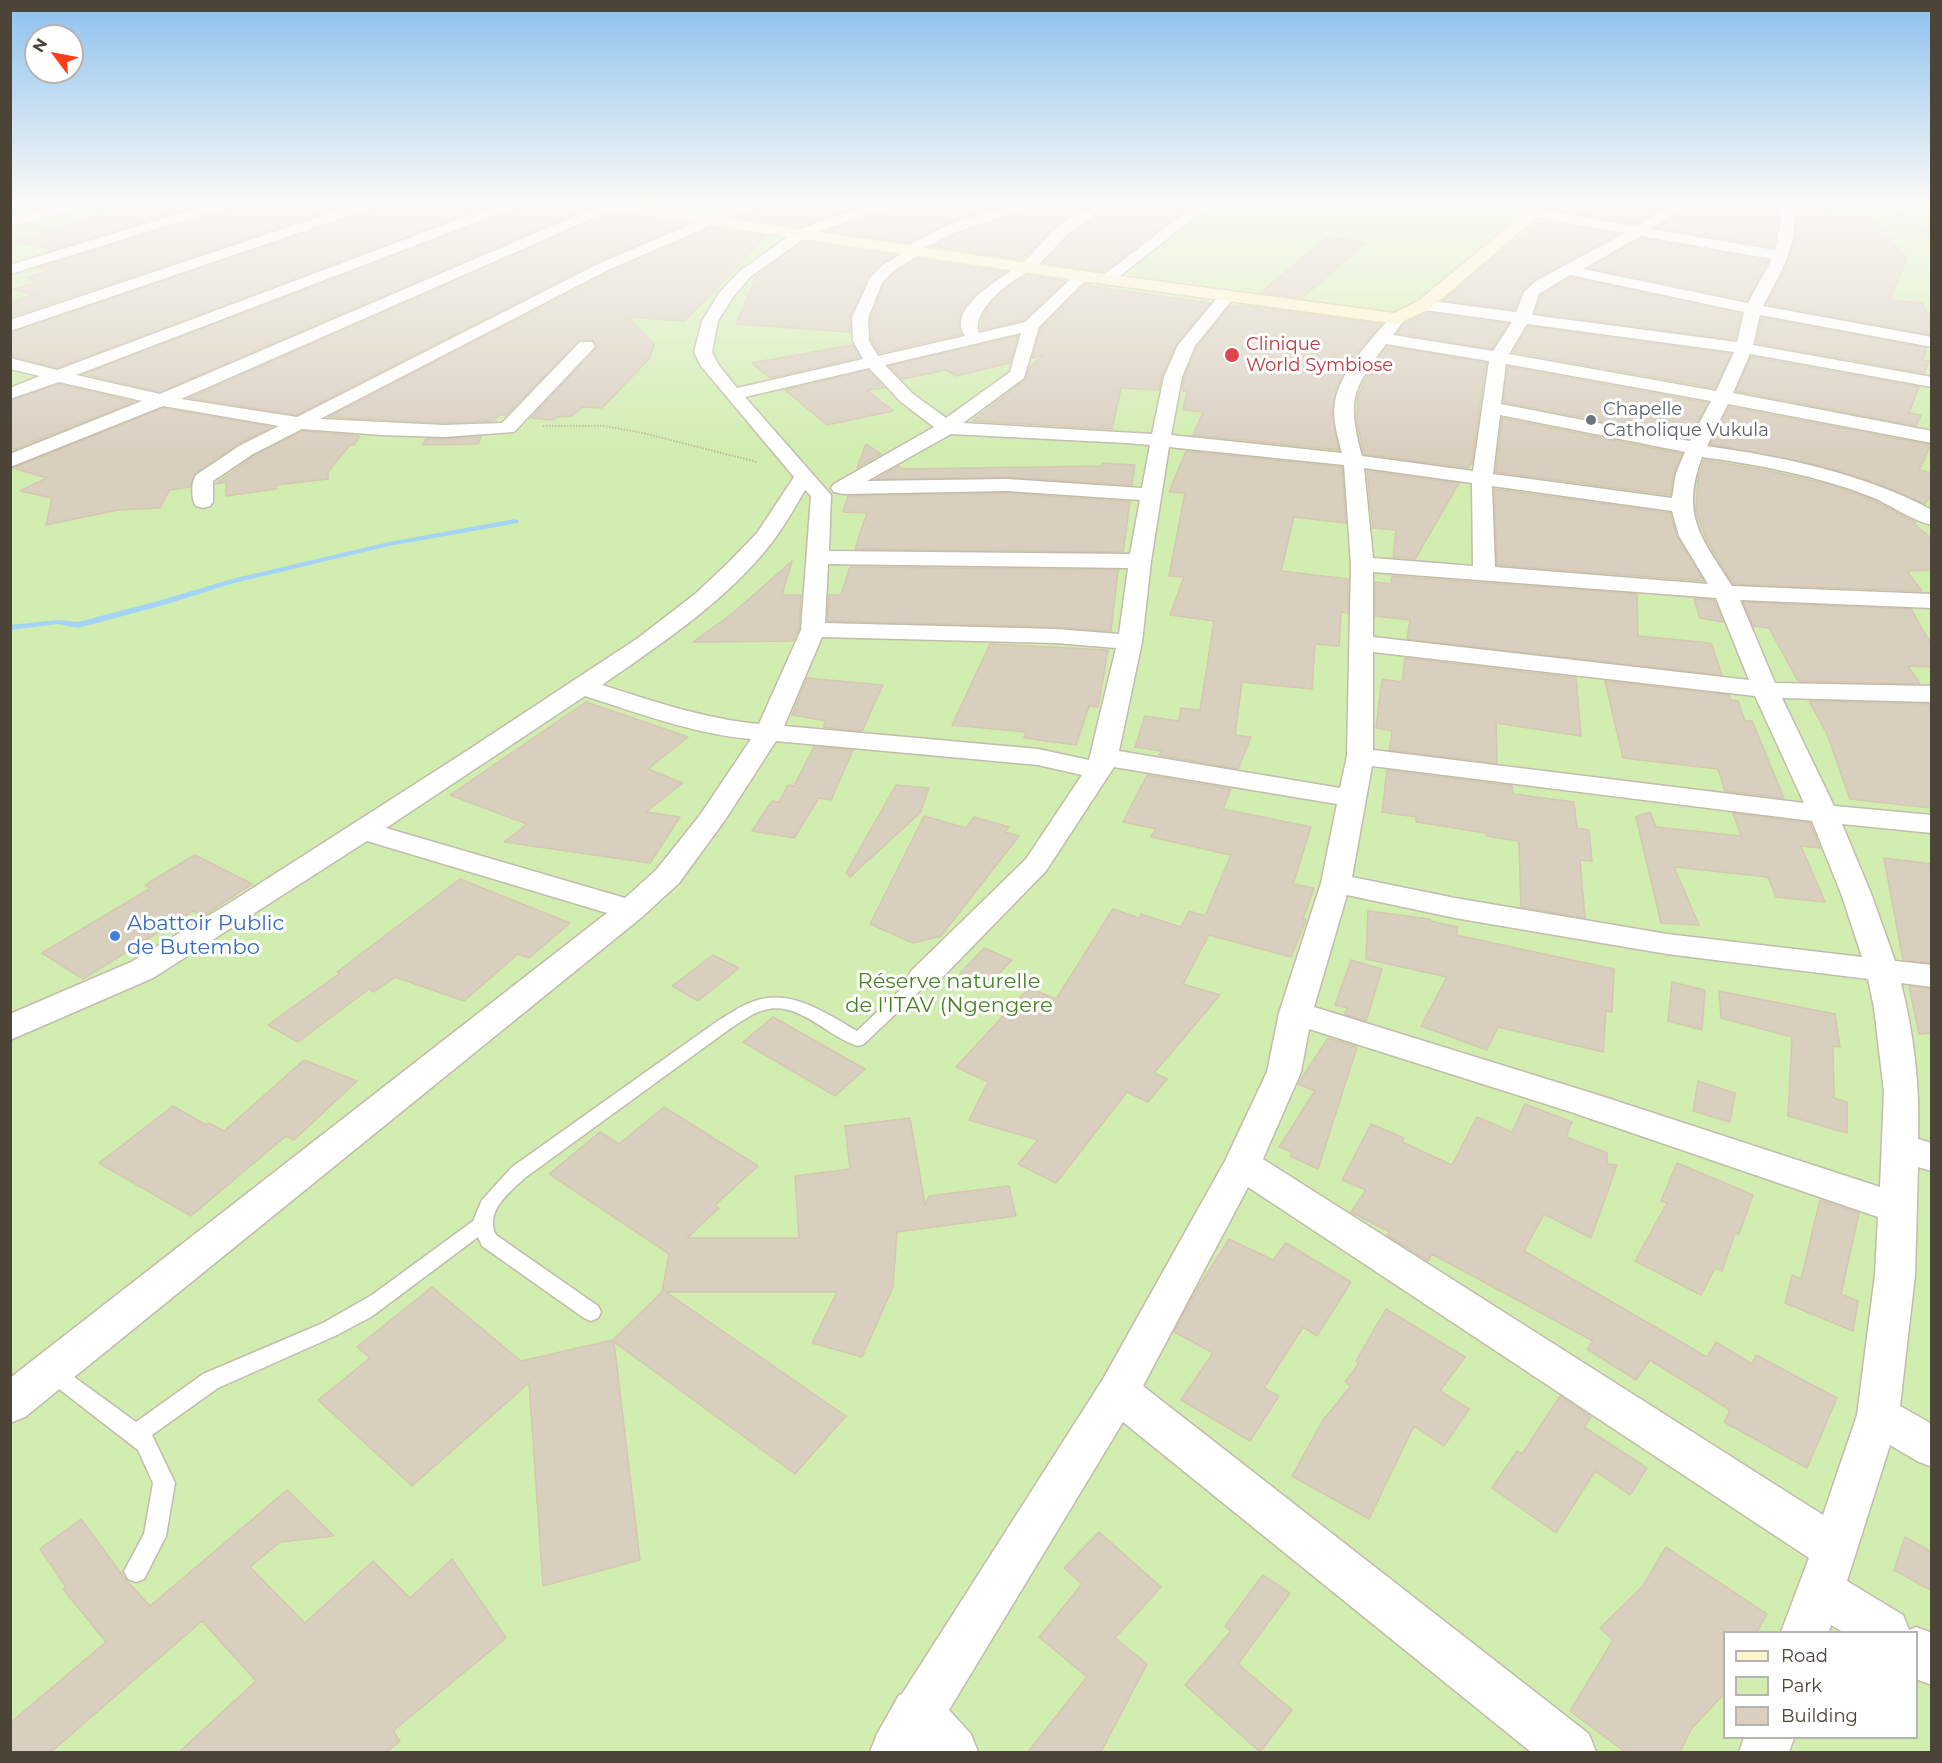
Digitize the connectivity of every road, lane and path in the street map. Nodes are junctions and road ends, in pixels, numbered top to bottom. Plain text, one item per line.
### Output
1 (123, 287) edge
2 (289, 287) edge
3 (425, 287) edge
4 (563, 287) edge
5 (733, 287) edge
6 (872, 287) edge
7 (999, 287) edge
8 (1071, 287) edge
9 (1165, 287) edge
10 (1445, 287) edge
11 (1539, 287) edge
12 (1649, 287) edge
13 (1764, 287) edge
14 (1228, 295) junction
15 (1424, 305) junction
16 (1753, 309) junction
17 (1523, 317) junction
18 (10, 326) edge
19 (1031, 326) junction
20 (1391, 329) junction
21 (975, 339) junction
22 (1932, 342) edge
23 (586, 346) dead end
24 (1744, 348) junction
25 (1498, 357) junction
26 (873, 362) junction
27 (10, 363) edge
28 (56, 376) junction
29 (1932, 382) edge
30 (10, 394) edge
31 (733, 394) junction
32 (1722, 398) junction
33 (162, 400) junction
34 (1490, 407) junction
35 (297, 423) junction
36 (507, 428) junction
37 (946, 428) junction
38 (1932, 437) edge
39 (1160, 440) junction
40 (1695, 449) junction
41 (1353, 459) junction
42 (10, 461) edge
43 (1482, 477) junction
44 (822, 486) junction
45 (1152, 495) junction
46 (203, 502) dead end
47 (1681, 506) junction
48 (1932, 519) edge
49 (818, 557) junction
50 (1140, 561) junction
51 (1362, 564) junction
52 (1484, 573) junction
53 (1725, 592) junction
54 (1932, 601) edge
55 (813, 630) junction
56 (1130, 642) junction
57 (1361, 643) junction
58 (583, 687) junction
59 (1766, 690) junction
60 (1932, 694) edge
61 (769, 731) junction
62 (1360, 756) junction
63 (1101, 763) junction
64 (1353, 798) junction
65 (1823, 814) junction
66 (1932, 824) edge
67 (361, 831) junction
68 (1336, 883) junction
69 (632, 910) junction
70 (1882, 970) junction
71 (1932, 976) edge
72 (923, 978) joint
73 (1296, 1013) junction
74 (10, 1028) edge
75 (1916, 1152) edge
76 (1242, 1164) junction
77 (1897, 1208) junction
78 (482, 1225) junction
79 (591, 1312) dead end
80 (52, 1372) junction
81 (1118, 1392) junction
82 (10, 1404) edge
83 (1878, 1415) junction
84 (136, 1435) junction
85 (1932, 1447) edge
86 (136, 1571) dead end
87 (1820, 1591) edge
88 (1884, 1631) edge
89 (1918, 1652) edge
90 (1932, 1661) edge
91 (906, 1733) edge
92 (953, 1752) edge
93 (1571, 1752) edge

1 - 18 street
2 - 28 street
3 - 33 street
4 - 35 street
5 - 31 street
6 - 26 street
7 - 21 street
8 - 19 street
9 - 14 street
10 - 15 street
11 - 17 street
12 - 16 street
13 - 16 street
14 - 20 street
14 - 39 street
15 - 17 street
15 - 20 street
16 - 22 street
16 - 24 street
17 - 24 street
17 - 25 street
19 - 21 street
19 - 37 street
20 - 25 street
20 - 41 street
21 - 26 street
23 - 36 street
24 - 29 street
24 - 32 street
25 - 32 street
25 - 34 street
26 - 31 street
26 - 37 street
27 - 28 street
28 - 30 street
28 - 33 street
31 - 44 street
32 - 38 street
32 - 40 street
33 - 35 street
33 - 42 street
34 - 40 street
34 - 43 street
35 - 36 street
35 - 46 street
36 - 44 path
37 - 39 street
37 - 44 street
39 - 41 street
39 - 45 street
40 - 47 street
40 - 48 street
41 - 43 street
41 - 51 street
43 - 47 street
43 - 52 street
44 - 45 street
44 - 49 street
44 - 58 street
45 - 50 street
47 - 53 street
49 - 50 street
49 - 55 street
50 - 56 street
51 - 52 street
51 - 57 street
52 - 53 street
53 - 54 street
53 - 59 street
55 - 56 street
55 - 61 street
56 - 63 street
57 - 59 street
57 - 62 street
58 - 61 street
58 - 67 street
59 - 60 street
59 - 65 street
61 - 63 street
61 - 69 street
62 - 64 street
62 - 65 street
63 - 64 street
63 - 72 street
64 - 68 street
65 - 66 street
65 - 70 street
67 - 69 street
67 - 74 street
68 - 70 street
68 - 73 street
69 - 80 street
70 - 71 street
70 - 75 street
72 - 78 lane
73 - 76 street
73 - 77 street
75 - 77 street
76 - 81 street
76 - 87 street
77 - 83 street
78 - 79 lane
78 - 84 lane
80 - 82 street
80 - 84 lane
81 - 91 street
81 - 93 street
83 - 85 street
83 - 87 street
84 - 86 lane
87 - 88 street
89 - 90 street
91 - 92 street

